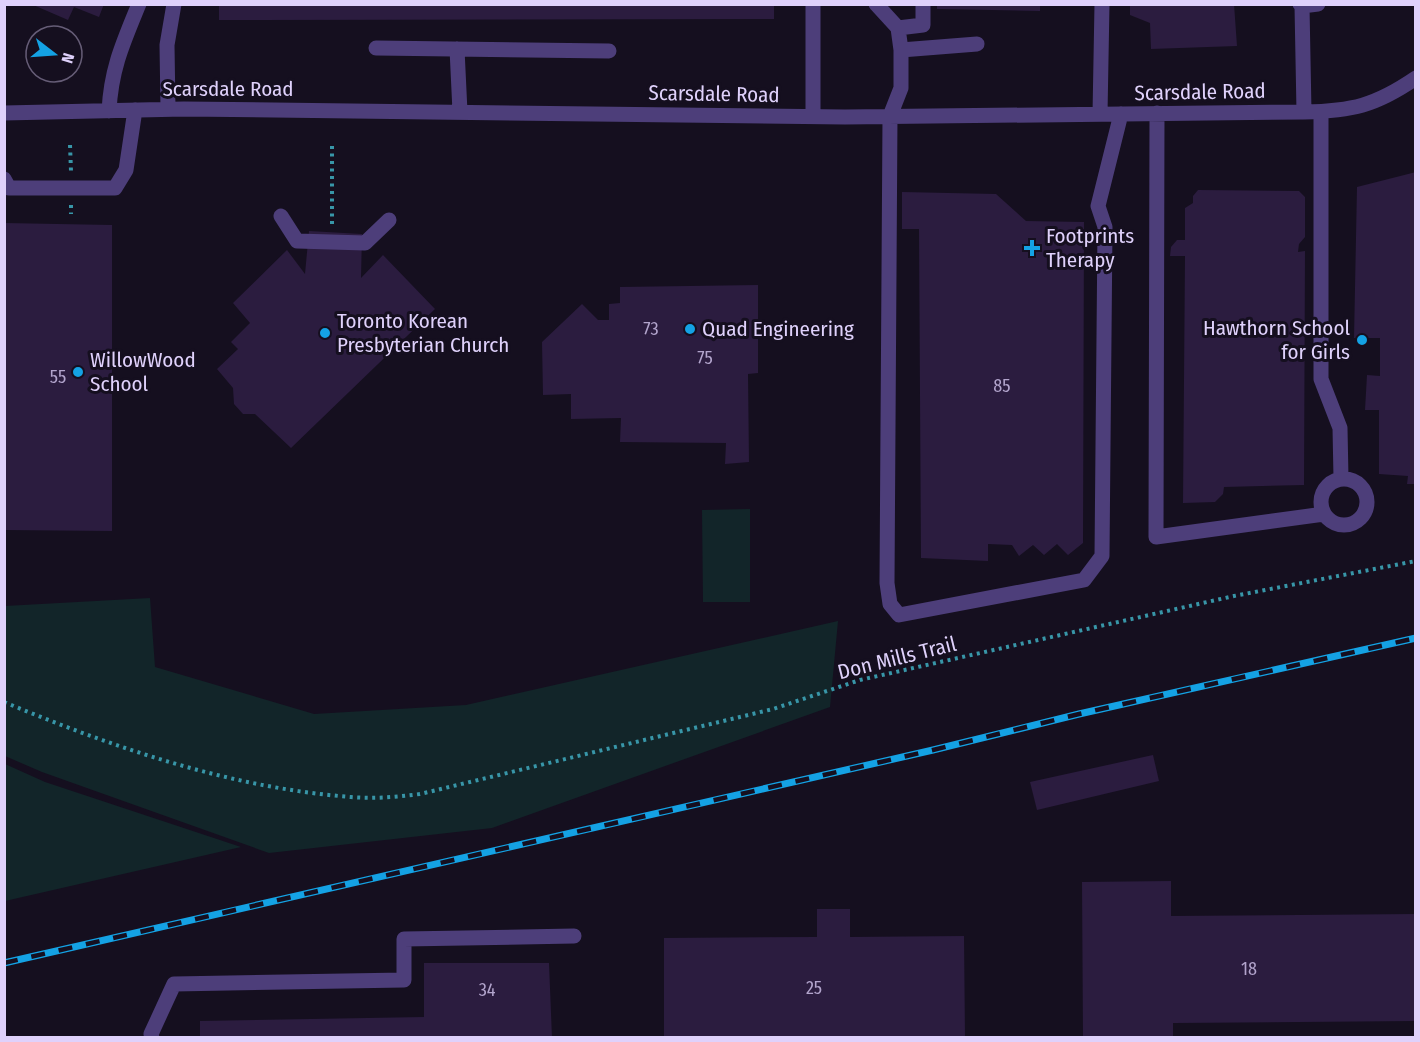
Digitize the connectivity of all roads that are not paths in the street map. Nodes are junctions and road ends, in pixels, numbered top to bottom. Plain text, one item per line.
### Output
1 (139, 4) edge
2 (174, 4) edge
3 (813, 4) edge
4 (876, 4) edge
5 (923, 4) edge
6 (1102, 4) edge
7 (1307, 5) edge
8 (898, 28) junction
9 (978, 44) dead end
10 (376, 48) dead end
11 (456, 49) junction
12 (901, 50) junction
13 (609, 51) dead end
14 (1416, 78) edge
15 (168, 109) junction
16 (135, 110) junction
17 (108, 111) junction
18 (459, 112) junction
19 (1304, 112) junction
20 (1322, 112) junction
21 (4, 113) edge
22 (1157, 113) junction
23 (1100, 114) junction
24 (1121, 114) junction
25 (813, 116) junction
26 (890, 116) junction
27 (4, 179) edge
28 (281, 216) dead end
29 (389, 220) dead end
30 (1341, 478) junction
31 (1324, 514) junction
32 (574, 936) dead end
33 (152, 1038) edge

1 - 17 street
2 - 15 street
3 - 25 street
4 - 8 street
5 - 8 street
6 - 23 street
7 - 19 street
8 - 12 street
9 - 12 street
10 - 11 street
11 - 13 street
11 - 18 street
12 - 26 street
14 - 20 street, Scarsdale Road
15 - 16 street, Scarsdale Road
15 - 18 street, Scarsdale Road
16 - 17 street, Scarsdale Road
16 - 27 street
17 - 21 street, Scarsdale Road
18 - 25 street, Scarsdale Road
19 - 20 street, Scarsdale Road
19 - 22 street, Scarsdale Road
20 - 30 street
22 - 24 street, Scarsdale Road
22 - 31 street
23 - 24 street, Scarsdale Road
23 - 26 street, Scarsdale Road
24 - 26 street
25 - 26 street, Scarsdale Road
28 - 29 street
30 - 31 street
30 - 31 street
32 - 33 street

